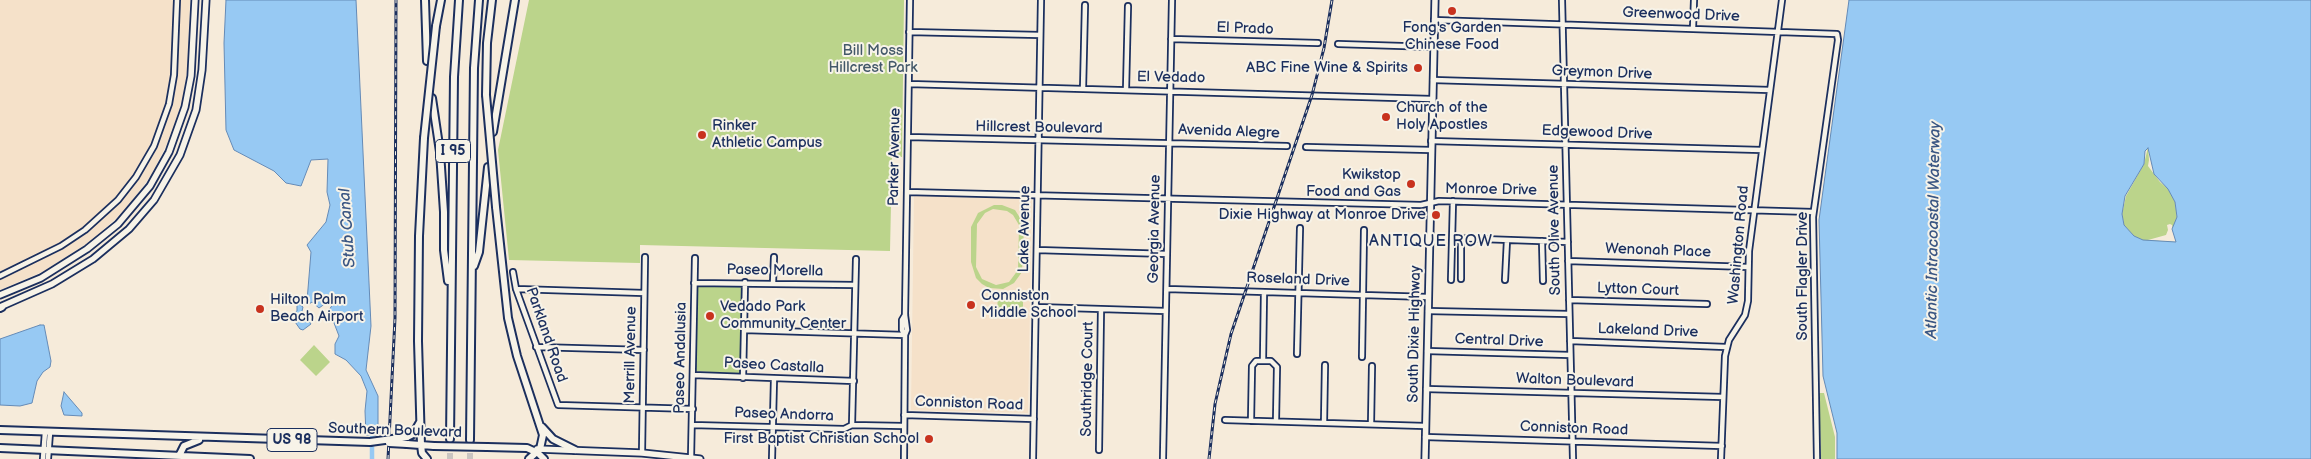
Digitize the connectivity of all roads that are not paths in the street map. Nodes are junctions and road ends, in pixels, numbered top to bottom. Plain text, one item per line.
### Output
1 (177, 0) edge
2 (195, 0) edge
3 (206, 0) edge
4 (425, 0) edge
5 (441, 0) edge
6 (460, 0) edge
7 (479, 0) edge
8 (492, 0) edge
9 (516, 0) edge
10 (910, 0) edge
11 (1041, 0) edge
12 (1172, 0) edge
13 (1435, 0) edge
14 (1562, 0) edge
15 (1694, 0) edge
16 (1782, 0) edge
17 (1085, 5) dead end
18 (1128, 6) dead end
19 (1434, 20) junction
20 (1563, 24) junction
21 (1693, 28) junction
22 (1778, 31) junction
23 (910, 32) junction
24 (1836, 34) joint
25 (1040, 35) junction
26 (1172, 39) junction
27 (1318, 43) dead end
28 (1338, 44) dead end
29 (1434, 47) junction
30 (427, 61) dead end
31 (1433, 80) junction
32 (909, 84) junction
33 (1564, 84) junction
34 (1040, 88) junction
35 (1084, 89) junction
36 (1126, 90) junction
37 (1770, 90) junction
38 (1170, 91) junction
39 (432, 98) dead end
40 (1432, 98) junction
41 (493, 132) dead end
42 (908, 137) junction
43 (1039, 140) junction
44 (1431, 140) junction
45 (1170, 143) junction
46 (1566, 144) junction
47 (1287, 146) dead end
48 (1306, 147) dead end
49 (1431, 150) junction
50 (1762, 150) junction
51 (488, 167) dead end
52 (907, 192) junction
53 (1038, 194) junction
54 (1168, 197) junction
55 (1453, 201) junction
56 (1430, 203) junction
57 (1567, 204) junction
58 (1754, 210) junction
59 (1814, 212) junction
60 (1300, 228) dead end
61 (1364, 230) dead end
62 (1453, 238) junction
63 (1462, 238) junction
64 (1506, 240) junction
65 (1542, 241) junction
66 (1568, 242) junction
67 (1037, 250) junction
68 (1167, 254) junction
69 (645, 257) dead end
70 (774, 257) dead end
71 (695, 258) dead end
72 (856, 259) dead end
73 (1568, 261) junction
74 (1748, 266) junction
75 (472, 269) junction
76 (513, 272) dead end
77 (0, 276) edge
78 (1461, 279) dead end
79 (1451, 280) dead end
80 (1506, 280) dead end
81 (1543, 281) dead end
82 (745, 282) junction
83 (694, 283) junction
84 (773, 283) junction
85 (855, 285) junction
86 (516, 289) junction
87 (1167, 289) junction
88 (1264, 292) junction
89 (644, 293) junction
90 (1299, 293) junction
91 (0, 295) edge
92 (1363, 295) junction
93 (1428, 297) junction
94 (1569, 300) junction
95 (451, 302) junction
96 (1707, 304) dead end
97 (1, 307) edge
98 (1036, 307) junction
99 (1101, 309) junction
100 (1166, 311) junction
101 (1428, 311) junction
102 (1569, 314) junction
103 (744, 330) junction
104 (855, 333) junction
105 (905, 335) junction
106 (1570, 341) junction
107 (536, 347) junction
108 (1726, 347) junction
109 (644, 350) junction
110 (1427, 351) junction
111 (1298, 354) dead end
112 (1570, 355) junction
113 (1362, 357) dead end
114 (1263, 361) junction
115 (1325, 365) dead end
116 (1372, 366) dead end
117 (693, 375) junction
118 (743, 378) junction
119 (774, 379) junction
120 (854, 381) junction
121 (1426, 389) junction
122 (1571, 393) junction
123 (1723, 398) junction
124 (643, 407) junction
125 (692, 409) junction
126 (904, 415) junction
127 (1034, 419) junction
128 (1226, 420) dead end
129 (421, 421) junction
130 (1251, 421) junction
131 (1276, 422) junction
132 (1324, 423) junction
133 (852, 424) junction
134 (1371, 424) junction
135 (540, 425) junction
136 (692, 425) junction
137 (903, 426) junction
138 (1425, 426) junction
139 (773, 427) junction
140 (1, 430) edge
141 (47, 432) junction
142 (205, 438) junction
143 (1425, 438) junction
144 (450, 439) tunnel mouth
145 (407, 440) junction
146 (470, 440) tunnel mouth
147 (1572, 442) junction
148 (421, 445) junction
149 (434, 446) junction
150 (1722, 446) junction
151 (0, 448) edge
152 (46, 450) junction
153 (575, 450) junction
154 (1099, 450) dead end
155 (539, 451) junction
156 (642, 453) junction
157 (178, 458) edge
158 (424, 458) edge
159 (43, 459) edge
160 (48, 459) edge
161 (250, 459) edge
162 (529, 459) edge
163 (544, 459) edge
164 (691, 459) edge
165 (700, 459) edge
166 (772, 459) edge
167 (904, 459) edge
168 (1033, 459) edge
169 (1163, 459) edge
170 (1425, 459) edge
171 (1573, 459) edge
172 (1721, 459) edge
173 (1817, 459) edge

1 - 77 street
2 - 91 main road
3 - 97 main road
4 - 30 highway
5 - 129 highway, bridge
6 - 95 highway, I 95
7 - 75 highway, I 95
8 - 135 highway, bridge
9 - 41 highway
10 - 23 street, Parker Avenue
11 - 25 street, Lake Avenue
12 - 26 street, Georgia Avenue
13 - 19 main road, South Dixie Highway
14 - 20 street, South Olive Avenue
15 - 21 street
16 - 22 street, Washington Road
17 - 35 street
18 - 36 street
19 - 20 street, Greenwood Drive
19 - 29 main road, South Dixie Highway
20 - 21 street, Greenwood Drive
20 - 33 street, South Olive Avenue
21 - 22 street, Greenwood Drive
22 - 24 street, Greenwood Drive
22 - 37 street, Washington Road
23 - 25 street
23 - 32 street, Parker Avenue
24 - 59 street, South Flagler Drive
25 - 34 street, Lake Avenue
26 - 27 street, El Prado
26 - 38 street, Georgia Avenue
28 - 29 street
29 - 31 main road, South Dixie Highway
31 - 33 street, Greymon Drive
31 - 40 main road, South Dixie Highway
32 - 34 street, El Vedado
32 - 42 street, Parker Avenue
33 - 37 street, Greymon Drive
33 - 46 street, South Olive Avenue
34 - 35 street, El Vedado
34 - 43 street, Lake Avenue
35 - 36 street, El Vedado
36 - 38 street, El Vedado
37 - 50 street, Washington Road
38 - 40 street, El Vedado
38 - 45 street, Georgia Avenue
39 - 95 highway
40 - 44 main road, South Dixie Highway
42 - 43 street, Hillcrest Boulevard
42 - 52 street, Parker Avenue
43 - 45 street, Hillcrest Boulevard
43 - 53 street, Lake Avenue
44 - 46 street, Edgewood Drive
44 - 49 main road, South Dixie Highway
45 - 47 street, Avenida Alegre
45 - 54 street, Georgia Avenue
46 - 50 street, Edgewood Drive
46 - 57 street, South Olive Avenue
48 - 49 street
49 - 56 main road, South Dixie Highway
50 - 58 street, Washington Road
51 - 75 highway
52 - 53 street, Monroe Drive
52 - 105 street, Parker Avenue
53 - 54 street, Monroe Drive
53 - 67 street, Lake Avenue
54 - 56 street, Monroe Drive
54 - 68 street, Georgia Avenue
55 - 56 street, Monroe Drive
55 - 57 street, Monroe Drive
55 - 62 street
56 - 93 main road, South Dixie Highway
57 - 58 street, Monroe Drive
57 - 66 street, South Olive Avenue
58 - 59 street, Monroe Drive
58 - 74 street, Washington Road
59 - 173 street, South Flagler Drive
60 - 90 street
61 - 92 street
62 - 63 street
62 - 79 street
63 - 64 street
63 - 78 street
64 - 65 street
64 - 80 street
65 - 66 street
65 - 81 street
66 - 73 street, South Olive Avenue
67 - 68 street
67 - 98 street, Lake Avenue
68 - 87 street, Georgia Avenue
69 - 89 street, Merrill Avenue
70 - 84 street
71 - 83 street, Paseo Andalusia
72 - 85 street
73 - 74 street, Wenonah Place
73 - 94 street, South Olive Avenue
74 - 108 street, Washington Road
75 - 146 highway, I 95
76 - 86 street, Parkland Road
82 - 83 street, Paseo Morella
82 - 84 street, Paseo Morella
82 - 103 street
83 - 117 street, Paseo Andalusia
84 - 85 street, Paseo Morella
85 - 104 street
86 - 89 street
86 - 107 street, Parkland Road
87 - 88 street, Roseland Drive
87 - 100 street, Georgia Avenue
88 - 90 street, Roseland Drive
88 - 114 street
89 - 109 street, Merrill Avenue
90 - 92 street, Roseland Drive
90 - 111 street
92 - 93 street, Roseland Drive
92 - 113 street
93 - 101 main road, South Dixie Highway
94 - 96 street, Lytton Court
94 - 102 street, South Olive Avenue
95 - 144 highway, I 95
98 - 99 street
98 - 127 street, Lake Avenue
99 - 100 street
99 - 154 street, Southridge Court
100 - 169 street, Georgia Avenue
101 - 102 street
101 - 110 main road, South Dixie Highway
102 - 106 street, South Olive Avenue
103 - 104 street
103 - 118 street
104 - 105 street
104 - 120 street
105 - 126 street, Parker Avenue
106 - 108 street, Lakeland Drive
106 - 112 street, South Olive Avenue
107 - 109 street
107 - 124 street, Parkland Road
108 - 123 street, Washington Road
109 - 124 street, Merrill Avenue
110 - 112 street, Central Drive
110 - 121 main road, South Dixie Highway
112 - 122 street, South Olive Avenue
114 - 130 street
114 - 131 street
115 - 132 street
116 - 134 street
117 - 118 street, Paseo Castalla
117 - 125 street, Paseo Andalusia
118 - 119 street, Paseo Castalla
119 - 120 street, Paseo Castalla
119 - 139 street
120 - 133 street
121 - 122 street, Walton Boulevard
121 - 138 main road, South Dixie Highway
122 - 123 street, Walton Boulevard
122 - 147 street, South Olive Avenue
123 - 150 street, Washington Road
124 - 125 street
124 - 156 street, Merrill Avenue
125 - 136 street, Paseo Andalusia
126 - 127 street, Conniston Road
126 - 137 street, Parker Avenue
127 - 168 street, Lake Avenue
128 - 130 street
129 - 145 highway
129 - 148 highway
130 - 131 street
131 - 132 street
132 - 134 street
133 - 137 street, Paseo Andorra
133 - 139 street, Paseo Andorra
134 - 138 street
135 - 153 highway
135 - 155 highway
136 - 139 street, Paseo Andorra
136 - 164 street, Paseo Andalusia
137 - 167 street, Parker Avenue
138 - 143 main road, South Dixie Highway
139 - 166 street
140 - 141 highway, Southern Boulevard / US 98
141 - 142 highway, Southern Boulevard / US 98
141 - 152 street
142 - 145 highway, Southern Boulevard / US 98, bridge
142 - 157 highway
143 - 147 street, Conniston Road
143 - 170 main road, South Dixie Highway
145 - 148 highway, Southern Boulevard / US 98
147 - 150 street, Conniston Road
147 - 171 street, South Olive Avenue
148 - 149 highway, Southern Boulevard / US 98
148 - 158 highway
149 - 155 highway, Southern Boulevard / US 98, bridge
149 - 158 highway
150 - 172 street, Washington Road
151 - 152 highway, US 98
152 - 157 highway, US 98
152 - 159 street
152 - 160 street
153 - 155 main road
153 - 156 main road
155 - 162 highway
155 - 163 highway
156 - 164 main road
157 - 161 highway, US 98
164 - 165 main road

